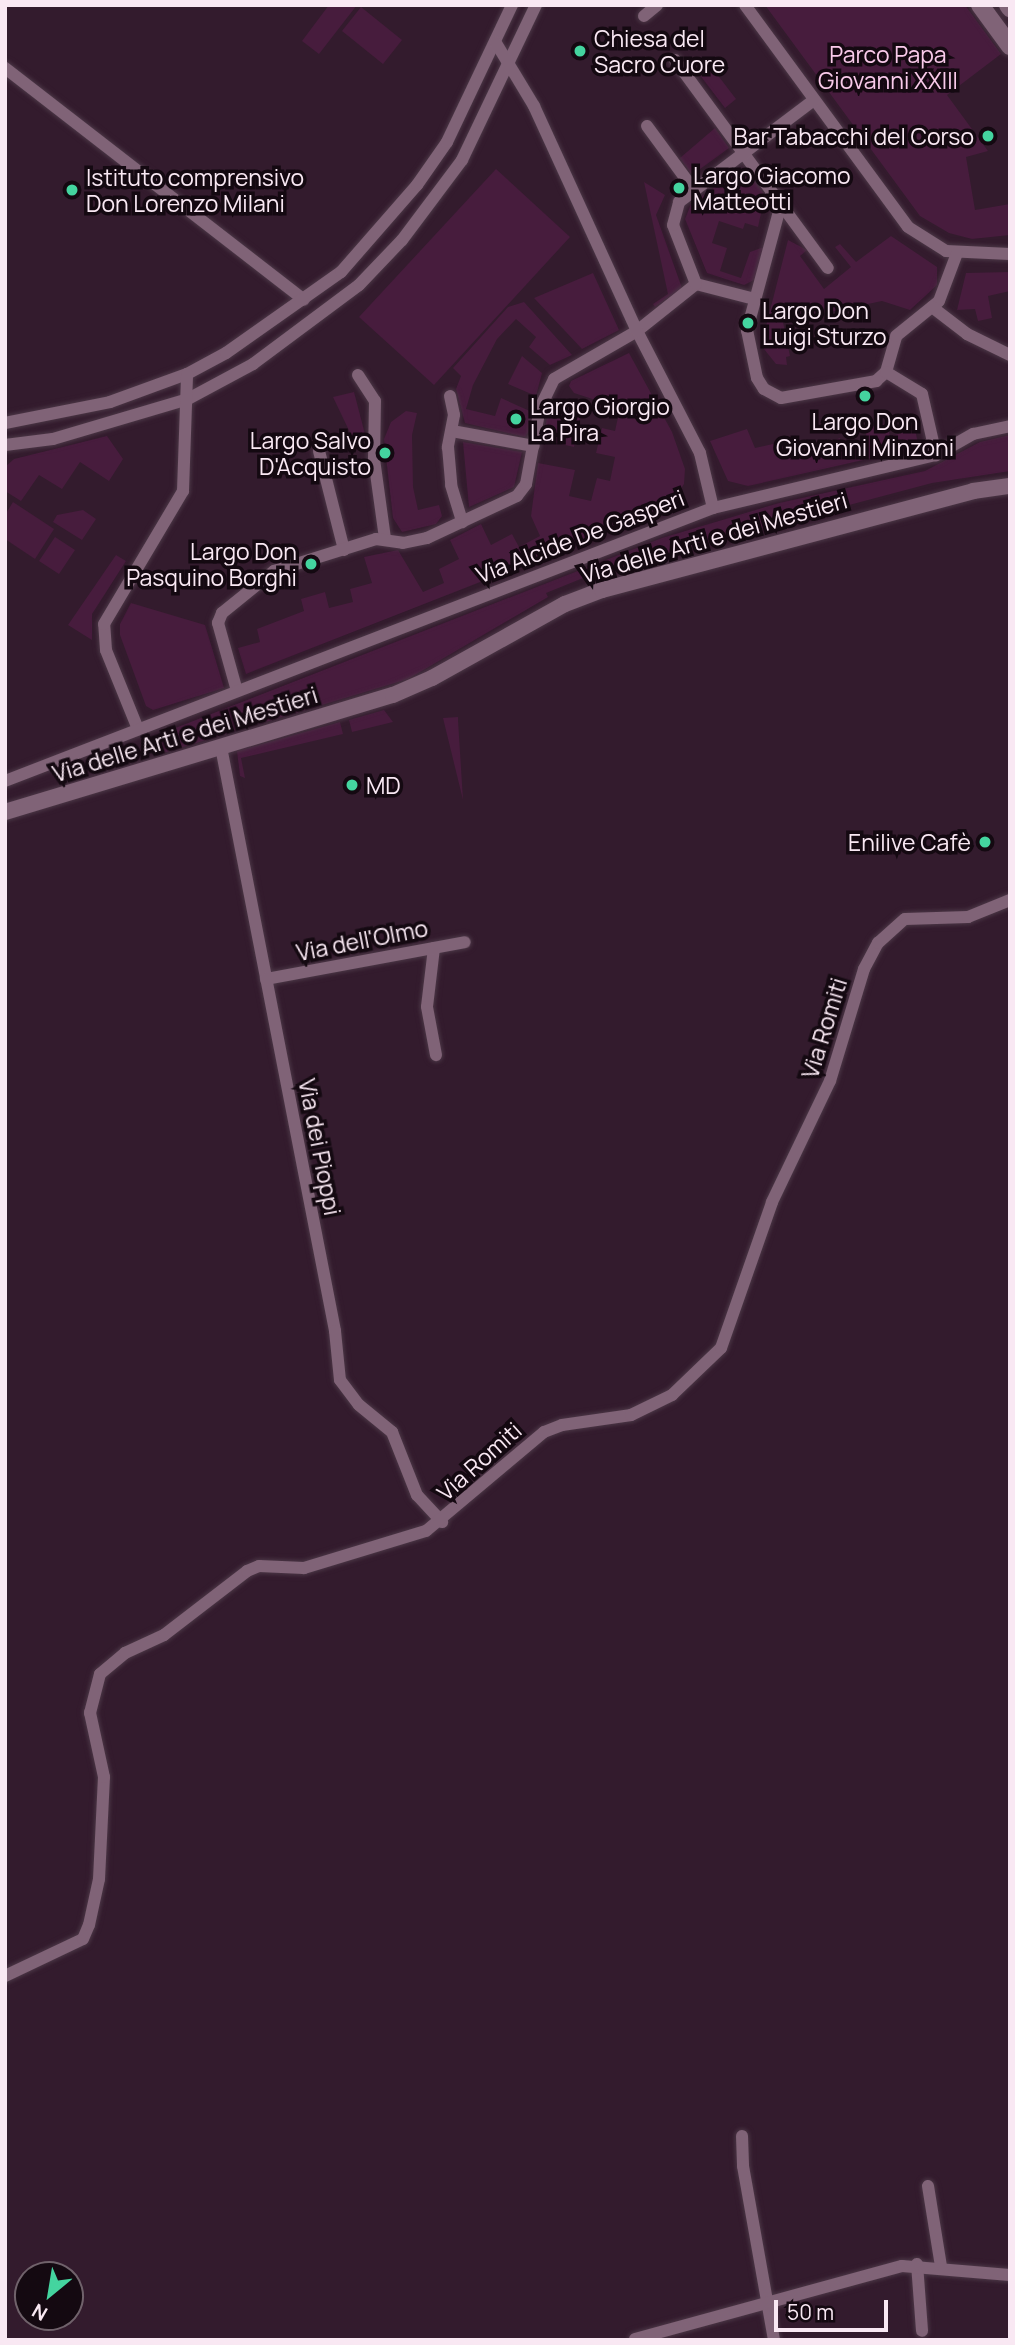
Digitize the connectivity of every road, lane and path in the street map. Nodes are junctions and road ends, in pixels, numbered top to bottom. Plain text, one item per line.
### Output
1 (512, 5) edge
2 (536, 5) edge
3 (657, 5) edge
4 (745, 5) edge
5 (980, 5) edge
6 (644, 16) dead end
7 (496, 43) junction
8 (1010, 46) edge
9 (676, 60) dead end
10 (511, 64) junction
11 (5, 68) edge
12 (814, 100) junction
13 (647, 126) dead end
14 (744, 153) junction
15 (694, 190) junction
16 (781, 204) junction
17 (957, 253) junction
18 (1010, 254) edge
19 (828, 268) dead end
20 (696, 284) junction
21 (755, 299) junction
22 (304, 300) junction
23 (932, 307) junction
24 (637, 331) junction
25 (1010, 355) edge
26 (886, 372) junction
27 (358, 375) dead end
28 (188, 378) junction
29 (193, 396) junction
30 (450, 396) dead end
31 (5, 423) edge
32 (1010, 426) edge
33 (452, 431) junction
34 (5, 445) edge
35 (534, 446) junction
36 (319, 451) dead end
37 (936, 454) junction
38 (1010, 486) edge
39 (713, 508) junction
40 (462, 522) junction
41 (385, 538) junction
42 (344, 550) junction
43 (237, 691) junction
44 (138, 729) junction
45 (221, 747) junction
46 (5, 781) edge
47 (5, 812) edge
48 (1010, 900) edge
49 (465, 943) dead end
50 (434, 948) junction
51 (266, 979) junction
52 (436, 1055) dead end
53 (442, 1522) junction
54 (5, 1976) edge
55 (742, 2136) dead end
56 (928, 2186) dead end
57 (917, 2264) junction
58 (941, 2266) junction
59 (1010, 2275) edge
60 (768, 2302) junction
61 (922, 2331) dead end
62 (635, 2339) edge
63 (774, 2340) edge

1 - 7 street
2 - 10 street
3 - 6 street
4 - 12 street
5 - 8 main road
7 - 10 street, Via Alcide De Gasperi
7 - 22 street
9 - 14 street
10 - 24 street, Via Alcide De Gasperi
10 - 29 street
11 - 22 street
12 - 14 street
12 - 17 street
13 - 15 street
14 - 15 street
14 - 16 street
15 - 20 street
16 - 19 street
16 - 21 street
17 - 18 street
17 - 23 street
20 - 21 street
20 - 24 street
21 - 26 street
22 - 28 street
23 - 25 street
23 - 26 street
24 - 35 street
24 - 39 street, Via Alcide De Gasperi
26 - 37 street
27 - 41 street
28 - 29 street
28 - 31 street
29 - 34 street
29 - 44 street
30 - 33 street
32 - 37 street
33 - 35 street
33 - 40 street
35 - 40 street
36 - 42 street
37 - 39 street
38 - 45 street, Via delle Arti e dei Mestieri
39 - 43 street, Via Alcide De Gasperi
40 - 41 street
41 - 42 street
42 - 43 street
43 - 44 street, Via Alcide De Gasperi
44 - 46 street, Via Alcide De Gasperi
45 - 47 street, Via delle Arti e dei Mestieri
45 - 51 street, Via dei Pioppi
48 - 53 street, Via Romiti
49 - 50 street, Via dell'Olmo
50 - 51 street, Via dell'Olmo
50 - 52 street
51 - 53 street, Via dei Pioppi
53 - 54 street, Via Romiti
55 - 60 street
56 - 58 street
57 - 58 street
57 - 60 street
57 - 61 street
58 - 59 street
60 - 62 street
60 - 63 street

